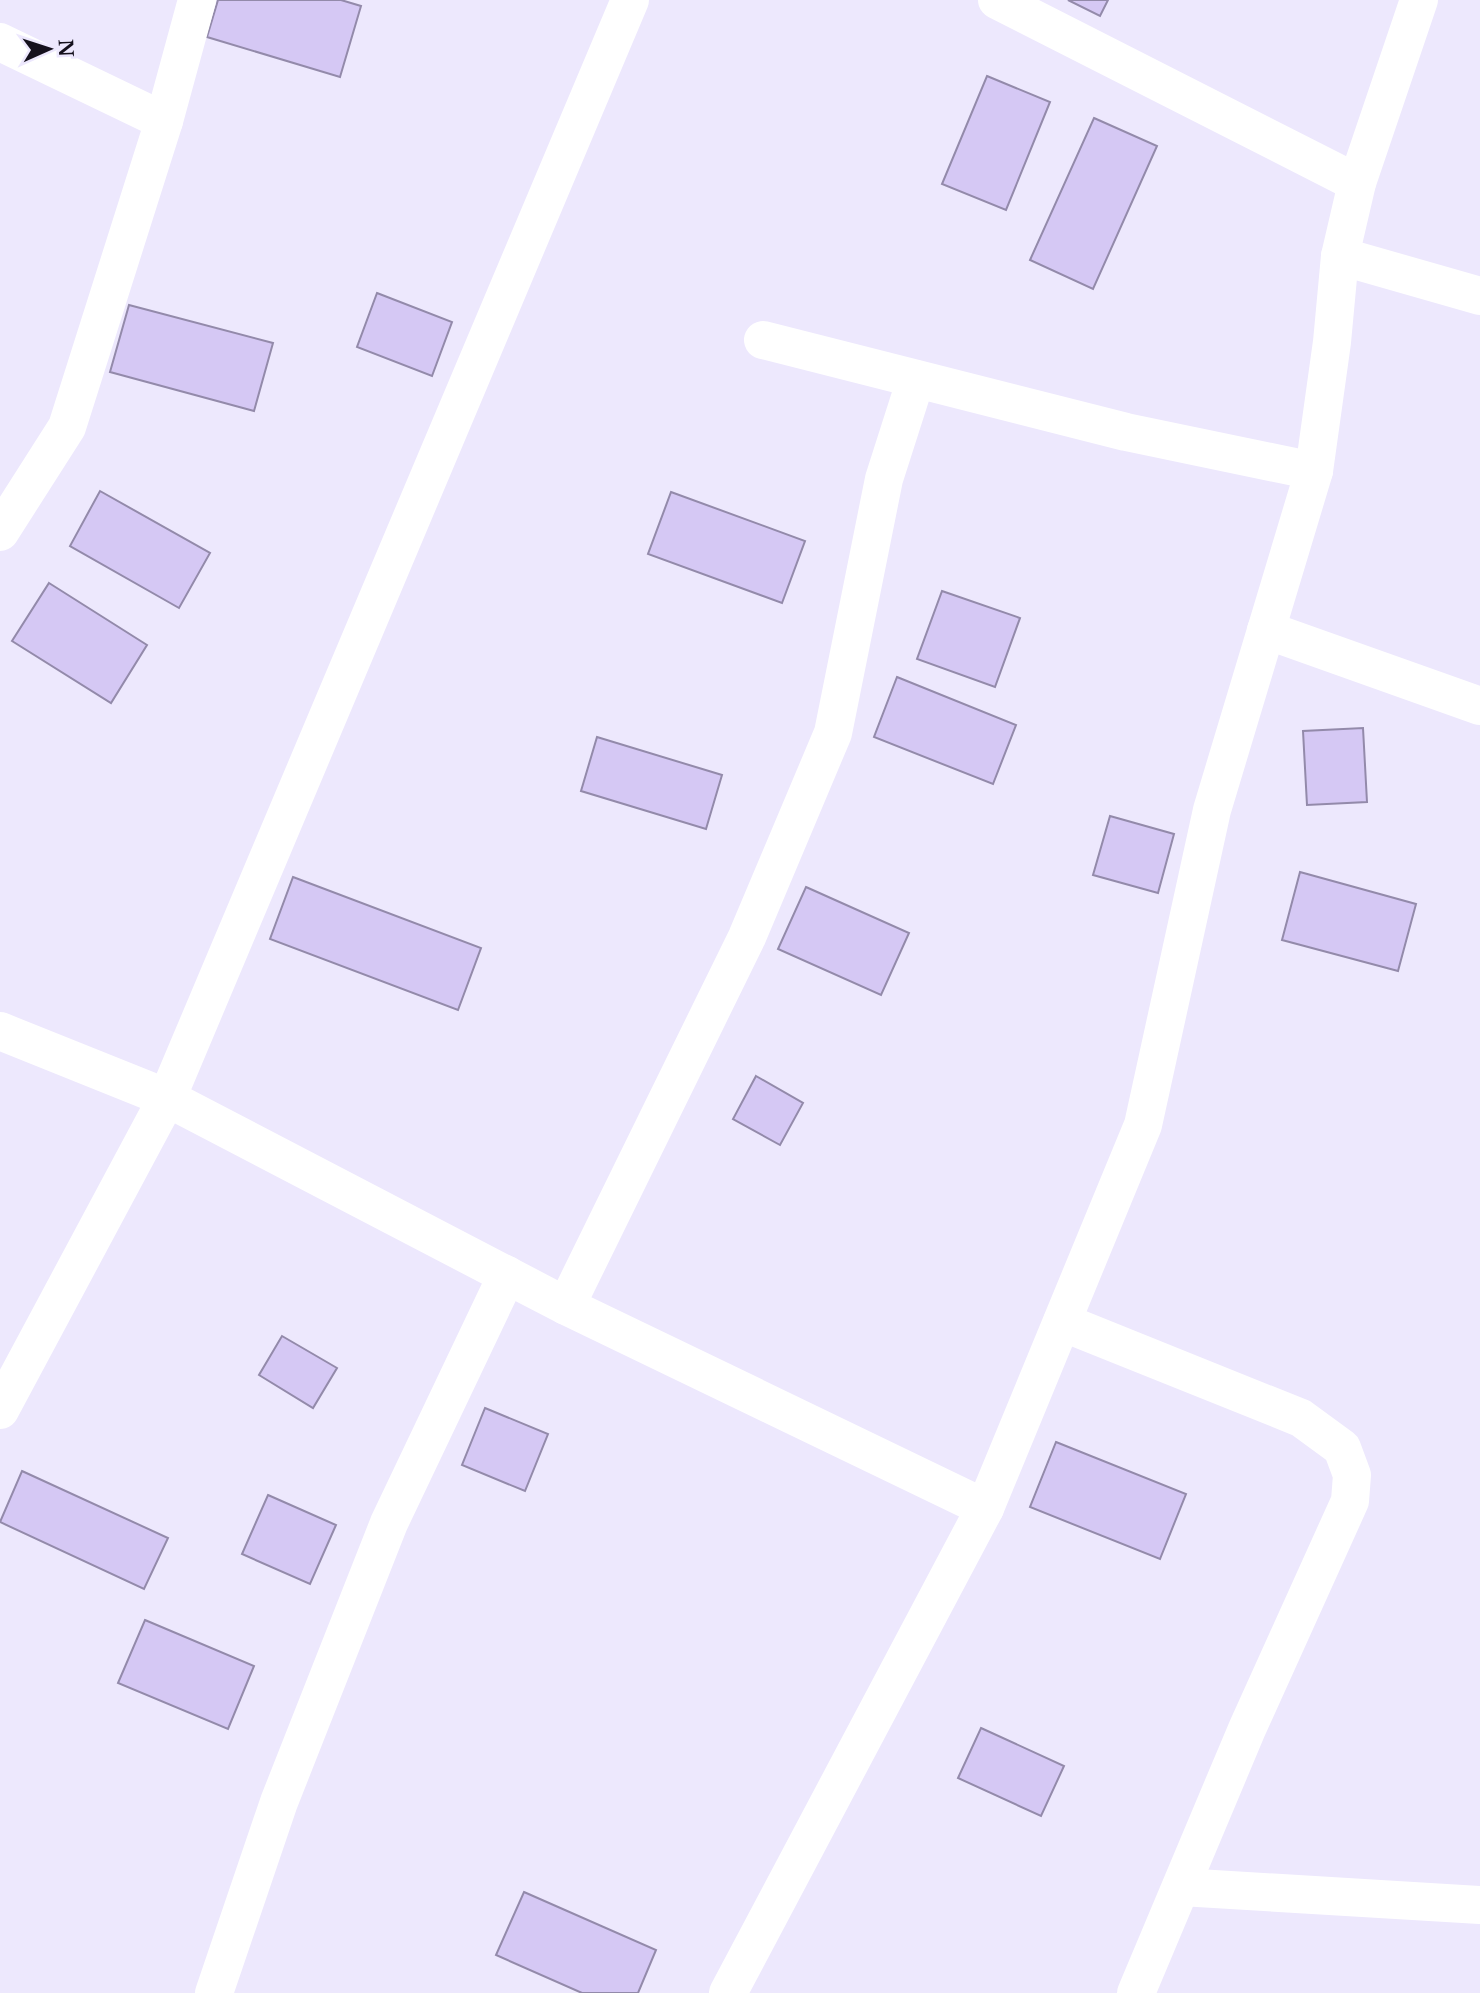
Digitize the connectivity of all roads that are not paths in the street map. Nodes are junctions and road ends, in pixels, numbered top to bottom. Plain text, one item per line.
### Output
1 (197, 0) edge
2 (630, 0) edge
3 (997, 0) edge
4 (1419, 0) edge
5 (0, 42) edge
6 (164, 121) junction
7 (1357, 183) junction
8 (1340, 256) junction
9 (1480, 296) edge
10 (763, 340) dead end
11 (915, 379) junction
12 (1314, 471) junction
13 (1, 528) edge
14 (1266, 631) junction
15 (1480, 706) edge
16 (0, 1031) edge
17 (167, 1098) junction
18 (507, 1275) junction
19 (566, 1306) junction
20 (1062, 1322) junction
21 (0, 1410) edge
22 (985, 1508) junction
23 (1181, 1887) junction
24 (1480, 1905) edge
25 (214, 1993) edge
26 (728, 1993) edge
27 (1136, 1993) edge

1 - 6 street
2 - 17 street
3 - 7 street
4 - 7 street
5 - 6 street
6 - 13 street
7 - 8 street
8 - 9 street
8 - 12 street
10 - 11 street
11 - 12 street
11 - 19 street
12 - 14 street
14 - 15 street
14 - 20 street
16 - 17 street
17 - 18 street
17 - 21 street
18 - 19 street
18 - 25 street
19 - 22 street
20 - 22 street
20 - 23 street
22 - 26 street
23 - 24 street
23 - 27 street

